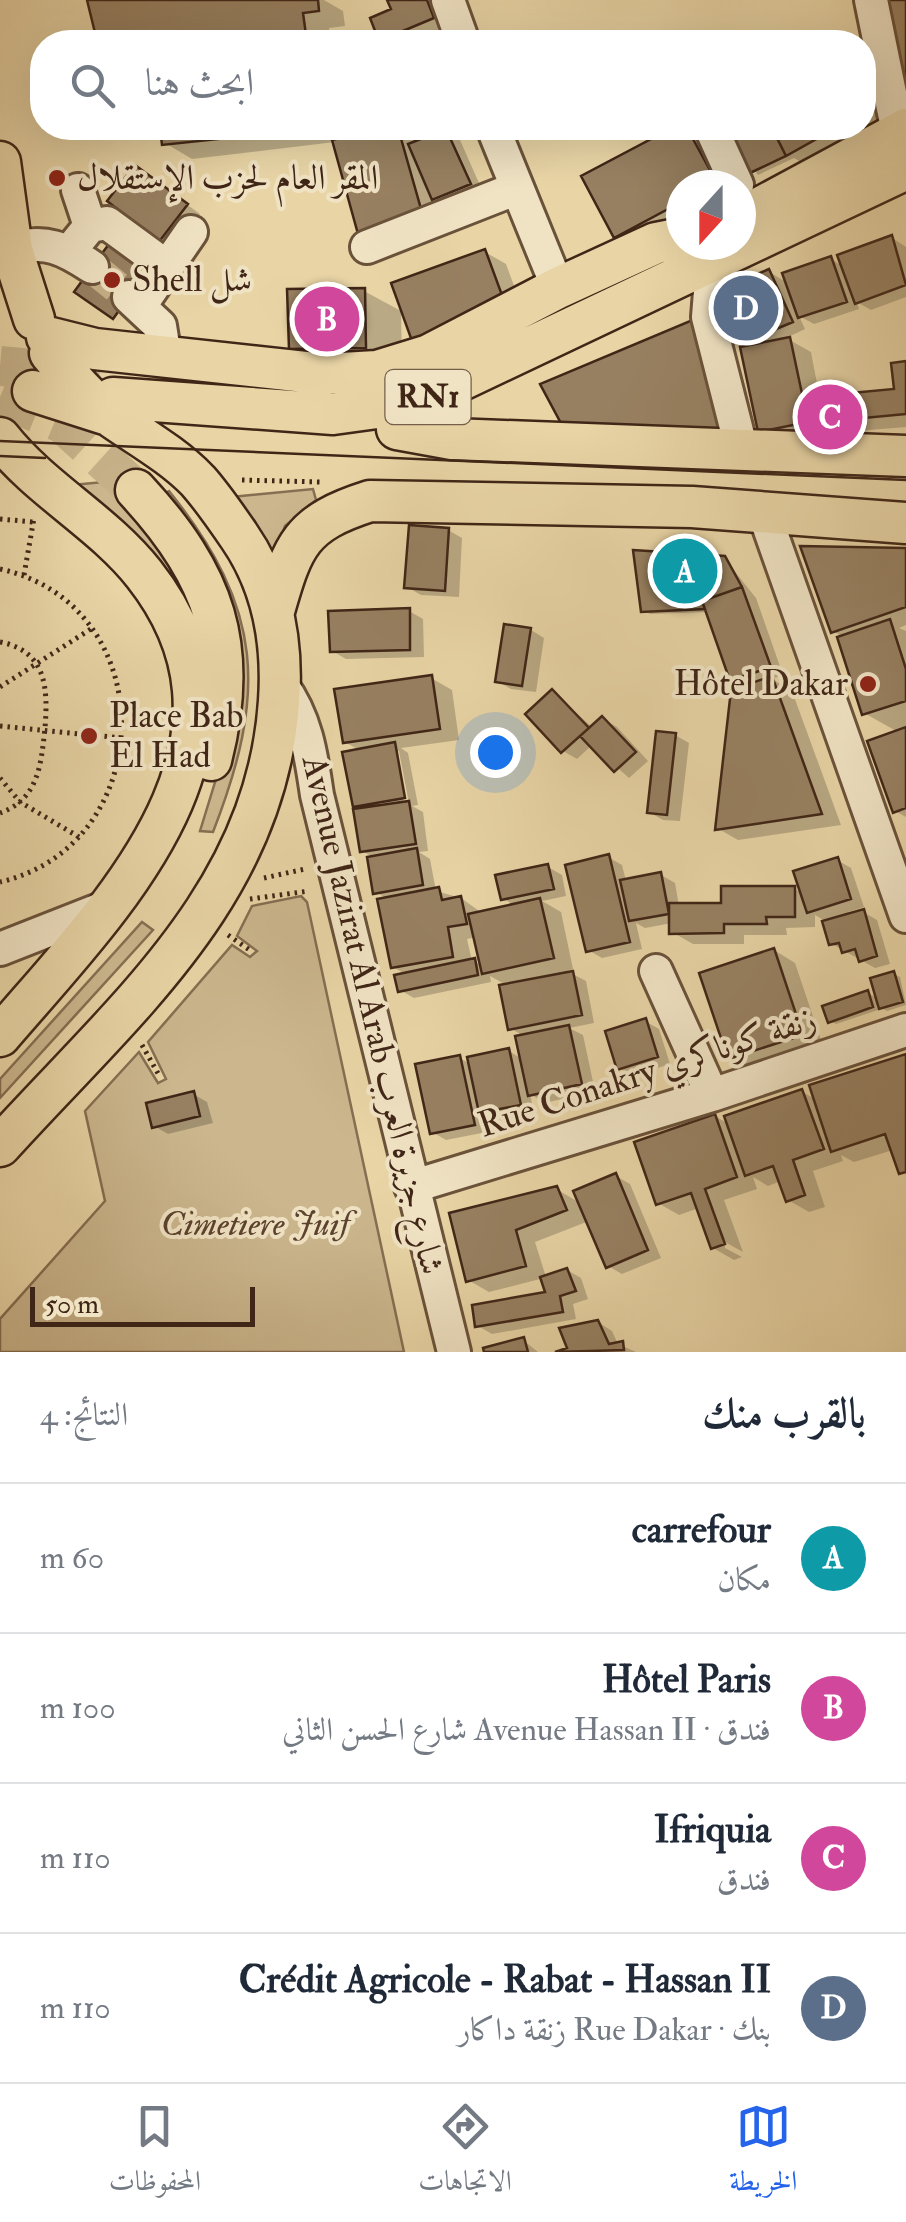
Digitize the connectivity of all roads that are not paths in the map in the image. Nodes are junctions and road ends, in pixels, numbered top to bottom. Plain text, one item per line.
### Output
1 (448, 0) edge
2 (871, 0) edge
3 (459, 30) edge
4 (498, 140) edge
5 (716, 140) edge
6 (904, 150) edge
7 (0, 162) edge
8 (729, 170) edge
9 (515, 189) junction
10 (78, 190) dead end
11 (756, 198) edge
12 (756, 230) edge
13 (191, 232) dead end
14 (666, 241) edge
15 (367, 247) dead end
16 (83, 248) junction
17 (12, 250) junction
18 (699, 260) edge
19 (709, 260) edge
20 (711, 260) edge
21 (167, 267) junction
22 (558, 288) junction
23 (33, 328) edge
24 (165, 357) junction
25 (17, 397) edge
26 (114, 397) junction
27 (397, 429) junction
28 (0, 438) edge
29 (742, 451) junction
30 (906, 456) edge
31 (136, 490) tunnel mouth
32 (764, 512) junction
33 (906, 523) edge
34 (274, 610) junction
35 (281, 684) junction
36 (112, 905) junction
37 (906, 916) edge
38 (0, 949) edge
39 (656, 971) dead end
40 (906, 1030) edge
41 (0, 1036) edge
42 (0, 1056) edge
43 (712, 1095) junction
44 (0, 1146) edge
45 (411, 1187) junction
46 (454, 1352) edge

1 - 3 street
2 - 6 street
4 - 9 street
5 - 8 street
6 - 11 main road
6 - 12 main road, RN1
7 - 17 main road
9 - 15 street
9 - 22 street
10 - 16 street
13 - 21 street
14 - 22 main road
16 - 17 street
16 - 21 street
17 - 23 main road
18 - 26 main road, RN1
19 - 27 main road
20 - 29 street
21 - 24 street
22 - 24 main road
23 - 24 main road
23 - 25 main road
23 - 26 main road
25 - 26 main road
26 - 27 main road
26 - 34 main road
27 - 29 main road
28 - 36 main road
29 - 30 main road
29 - 32 main road
31 - 42 main road
32 - 33 main road
32 - 34 main road
32 - 37 street
34 - 35 main road
35 - 44 main road
35 - 45 street, Avenue Jazirat Al Arab شارع جزيرة العرب
36 - 38 street
36 - 41 main road
39 - 43 street
40 - 43 street, Rue Conakry زنقة كوناكري
43 - 45 street, Rue Conakry زنقة كوناكري
45 - 46 street, Avenue Jazirat Al Arab شارع جزيرة العرب

